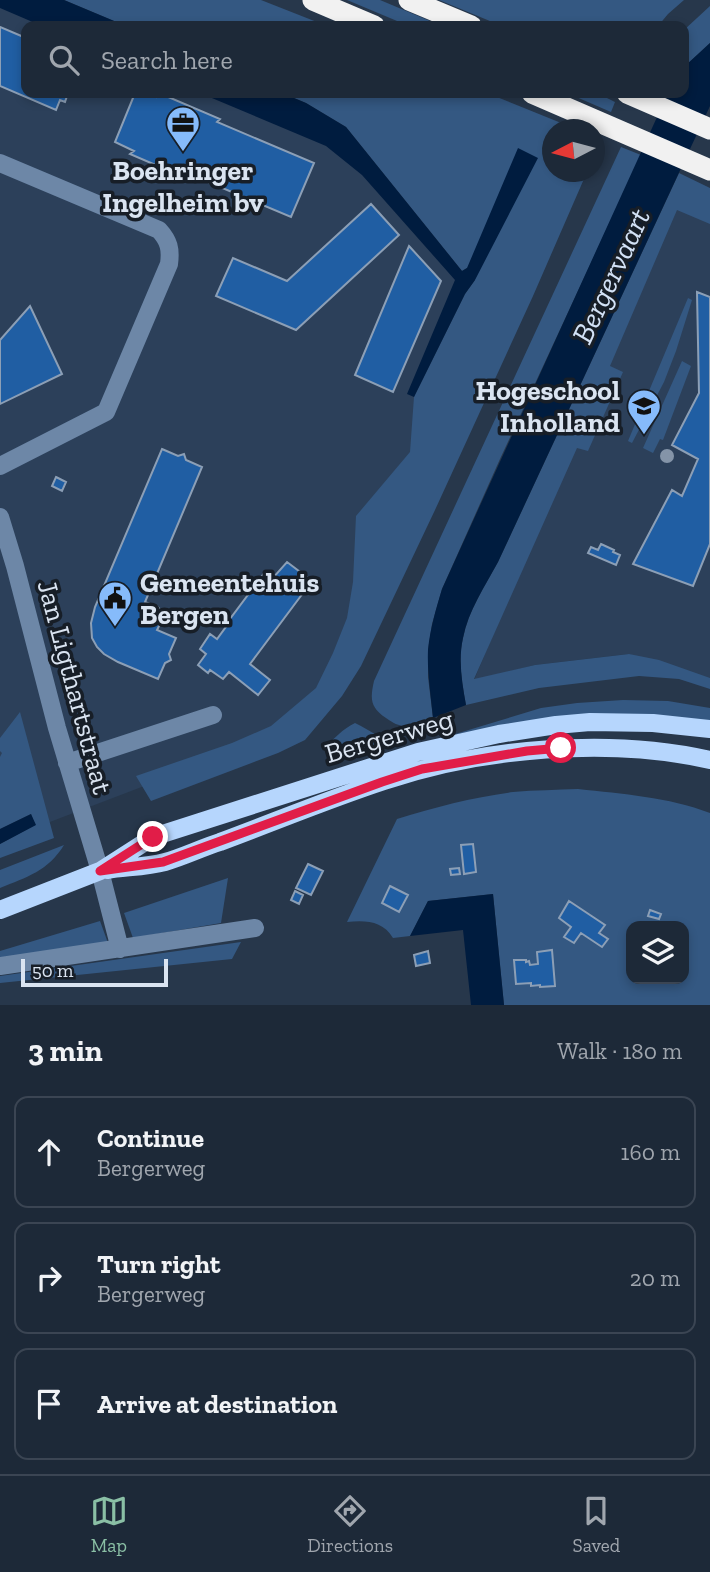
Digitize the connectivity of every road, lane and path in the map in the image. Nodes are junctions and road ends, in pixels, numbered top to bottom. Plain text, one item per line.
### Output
1 (313, 0) edge
2 (410, 0) edge
3 (362, 21) edge
4 (459, 21) edge
5 (544, 98) edge
6 (639, 98) edge
7 (707, 128) edge
8 (0, 163) edge
9 (710, 170) edge
10 (0, 466) edge
11 (0, 517) edge
12 (213, 715) dead end
13 (710, 729) edge
14 (710, 760) edge
15 (67, 763) junction
16 (100, 871) junction
17 (0, 910) edge
18 (256, 928) dead end
19 (120, 949) junction
20 (0, 966) edge

1 - 3 highway
2 - 4 highway
5 - 9 highway
6 - 7 highway
8 - 10 street
11 - 15 street, Jan Ligthartstraat
12 - 15 street
13 - 16 main road, Bergerweg
14 - 16 main road, Bergerweg
15 - 16 street, Jan Ligthartstraat
16 - 17 main road, Bergerweg
16 - 19 street
18 - 19 street
19 - 20 street

